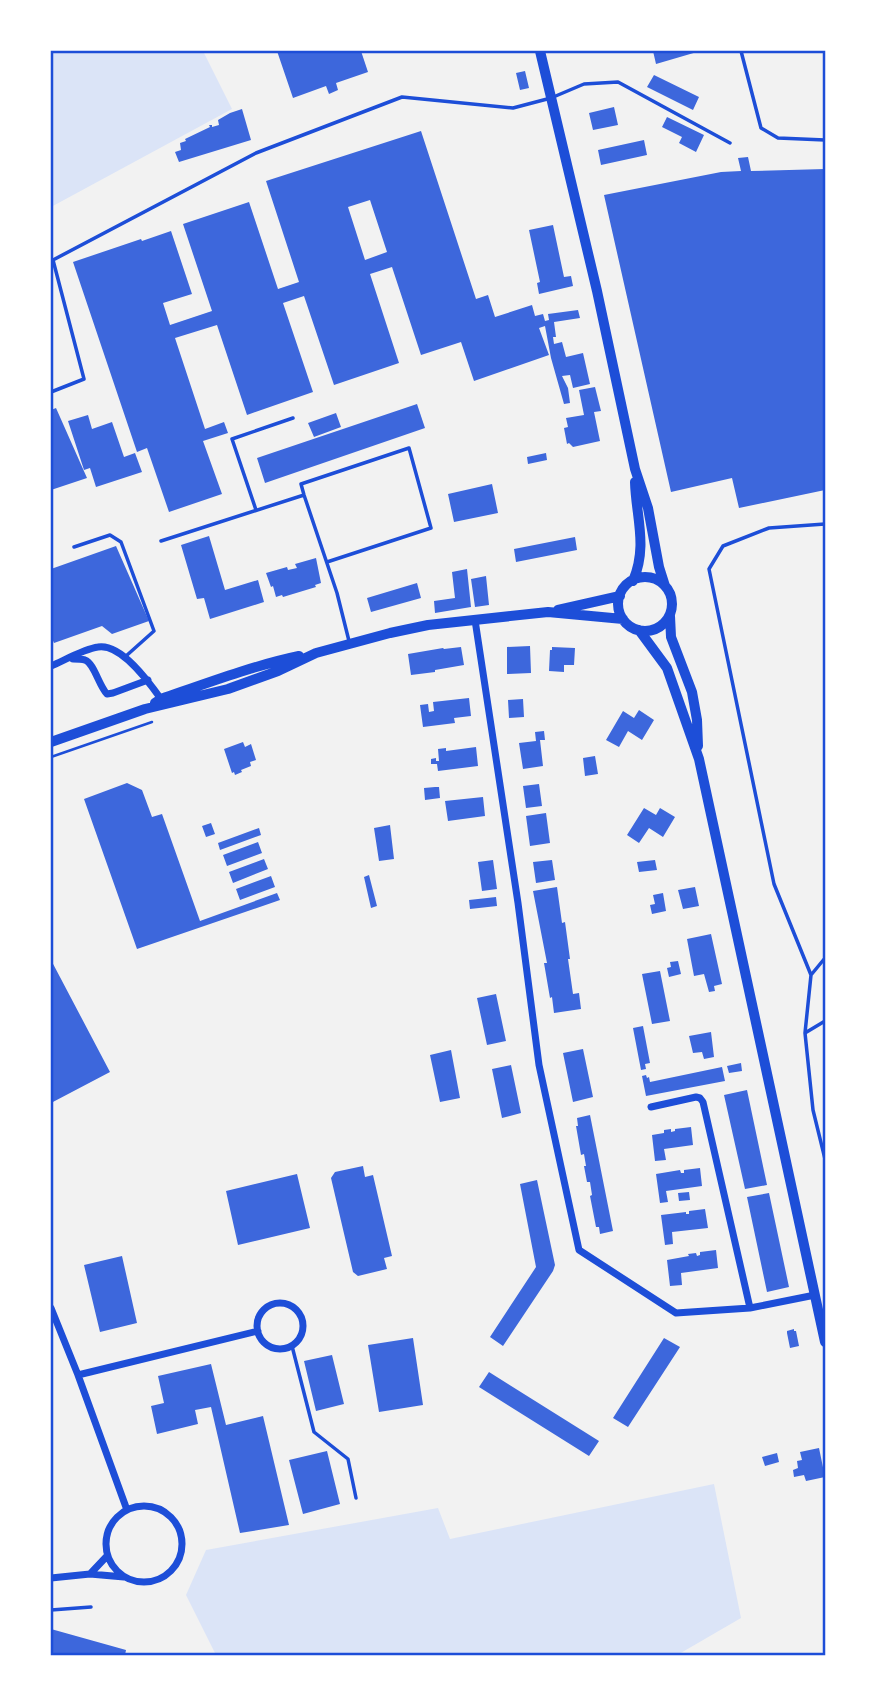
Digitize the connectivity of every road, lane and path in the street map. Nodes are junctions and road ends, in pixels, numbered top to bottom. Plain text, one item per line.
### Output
1 (540, 51) edge
2 (741, 51) edge
3 (551, 98) junction
4 (825, 140) edge
5 (730, 143) dead end
6 (51, 392) edge
7 (293, 418) dead end
8 (635, 469) junction
9 (304, 495) junction
10 (256, 510) junction
11 (825, 524) edge
12 (161, 541) dead end
13 (74, 547) dead end
14 (327, 562) junction
15 (633, 580) junction
16 (665, 586) junction
17 (620, 596) junction
18 (548, 612) junction
19 (670, 616) junction
20 (623, 619) junction
21 (475, 620) junction
22 (639, 630) junction
23 (349, 643) junction
24 (316, 653) junction
25 (124, 657) junction
26 (70, 659) junction
27 (51, 666) edge
28 (148, 680) junction
29 (161, 699) junction
30 (145, 709) junction
31 (153, 722) dead end
32 (51, 743) edge
33 (51, 757) edge
34 (699, 759) junction
35 (825, 958) edge
36 (811, 975) junction
37 (825, 1021) edge
38 (805, 1033) junction
39 (651, 1107) dead end
40 (825, 1159) edge
41 (815, 1295) junction
42 (51, 1308) edge
43 (750, 1308) junction
44 (258, 1331) junction
45 (825, 1342) edge
46 (292, 1346) junction
47 (78, 1375) junction
48 (356, 1498) dead end
49 (127, 1510) junction
50 (107, 1556) junction
51 (90, 1574) junction
52 (125, 1577) junction
53 (51, 1578) edge
54 (91, 1607) dead end
55 (51, 1610) edge

1 - 3 main road
2 - 4 lane
3 - 5 lane
3 - 6 lane
3 - 8 main road
7 - 10 lane
8 - 15 main road
8 - 16 main road
9 - 10 lane
9 - 14 lane
9 - 14 lane
10 - 12 lane
11 - 36 lane
13 - 25 lane
14 - 23 lane
15 - 16 main road
15 - 17 main road
16 - 19 main road
17 - 18 main road
17 - 20 main road
18 - 20 main road
18 - 21 main road
19 - 22 main road
19 - 34 main road
20 - 22 main road
21 - 23 main road
21 - 43 street
22 - 34 main road
23 - 24 main road
24 - 29 main road
24 - 30 main road
25 - 26 street
25 - 28 street
26 - 27 street
26 - 28 street
28 - 29 street
29 - 30 main road
30 - 32 main road
31 - 33 path
34 - 41 main road
35 - 36 lane
36 - 38 lane
37 - 38 lane
38 - 40 lane
39 - 43 street
41 - 43 street
41 - 45 main road
42 - 47 street
44 - 46 street
44 - 46 street
44 - 47 street
46 - 48 lane
47 - 49 street
49 - 50 street
49 - 52 street
50 - 51 street
50 - 52 street
51 - 52 street
51 - 53 street
54 - 55 lane

